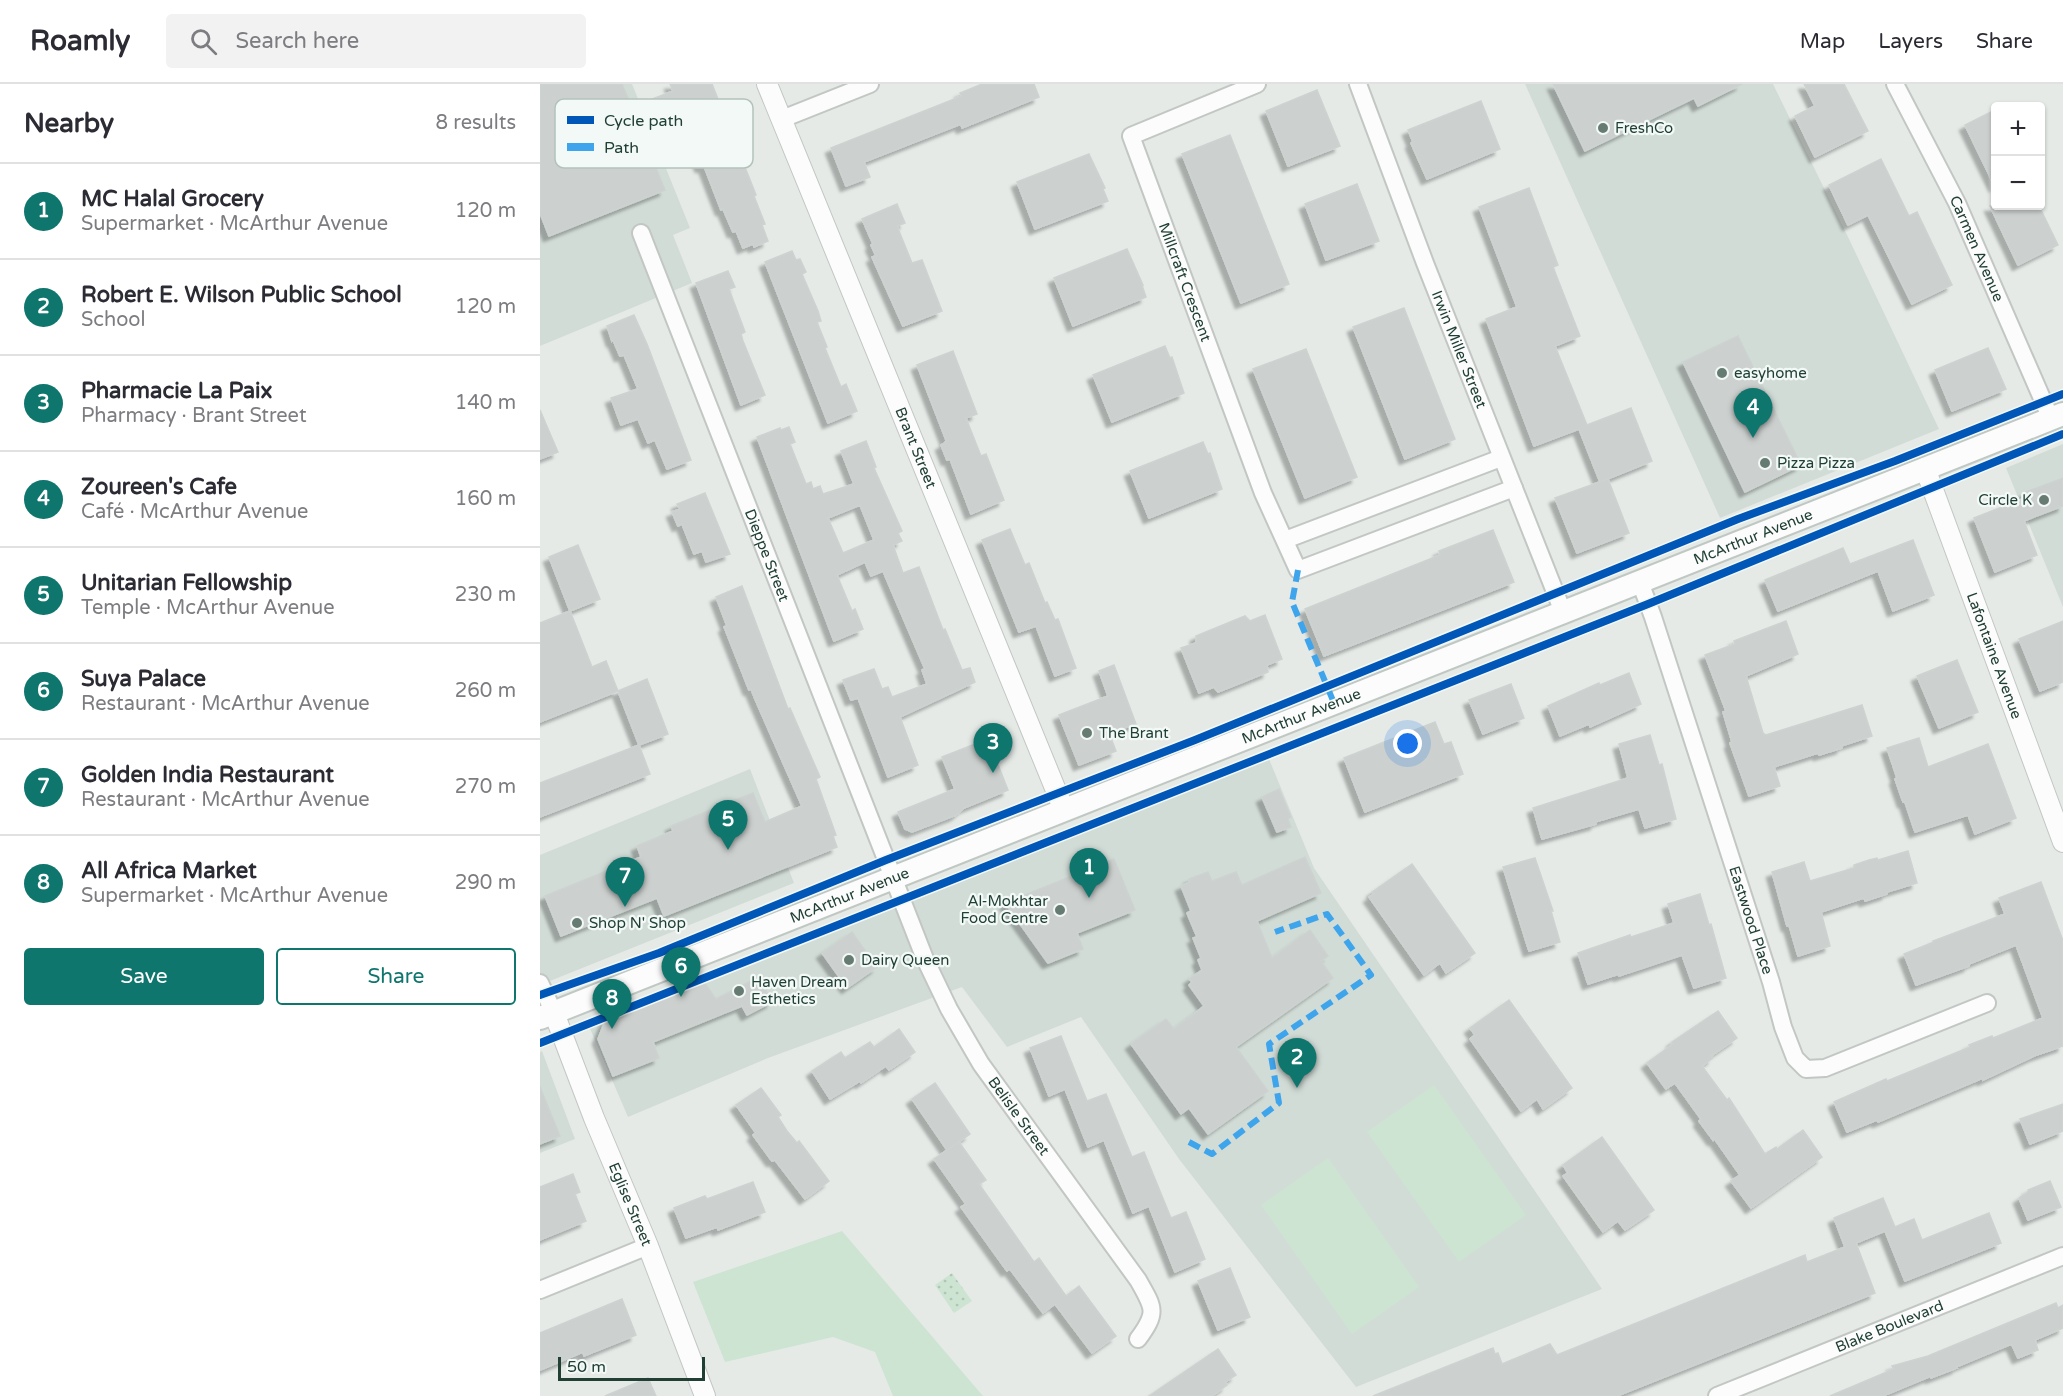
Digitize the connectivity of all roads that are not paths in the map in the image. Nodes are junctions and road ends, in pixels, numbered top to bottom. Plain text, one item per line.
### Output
1 (767, 84) edge
2 (870, 84) edge
3 (1358, 84) edge
4 (1895, 84) edge
5 (1250, 87) edge
6 (782, 119) junction
7 (641, 233) dead end
8 (2057, 417) edge
9 (1501, 458) junction
10 (1925, 468) junction
11 (1514, 488) junction
12 (1285, 540) junction
13 (1640, 582) junction
14 (1563, 612) junction
15 (1064, 810) junction
16 (2063, 842) edge
17 (893, 879) junction
18 (540, 983) edge
19 (1987, 1003) dead end
20 (547, 1016) edge
21 (648, 1246) junction
22 (2063, 1256) edge
23 (540, 1290) edge
24 (1138, 1339) dead end
25 (705, 1396) edge
26 (1717, 1396) edge

1 - 6 street, Brant Street
2 - 6 street
3 - 9 street, Irwin Miller Street
4 - 8 street, Carmen Avenue
5 - 12 street, Millcraft Crescent
6 - 15 street, Brant Street
7 - 17 street, Dieppe Street
8 - 10 main road, McArthur Avenue
9 - 11 street, Irwin Miller Street
9 - 12 street
10 - 13 main road, McArthur Avenue
10 - 16 street, Lafontaine Avenue
11 - 12 street, Millcraft Crescent
11 - 14 street, Irwin Miller Street
13 - 14 main road, McArthur Avenue
13 - 19 street, Eastwood Place
14 - 15 main road, McArthur Avenue
15 - 17 main road, McArthur Avenue
17 - 20 main road, McArthur Avenue
17 - 24 street, Belisle Street
18 - 20 street
20 - 21 street, Eglise Street
21 - 23 street
21 - 25 street, Eglise Street
22 - 26 street, Blake Boulevard

